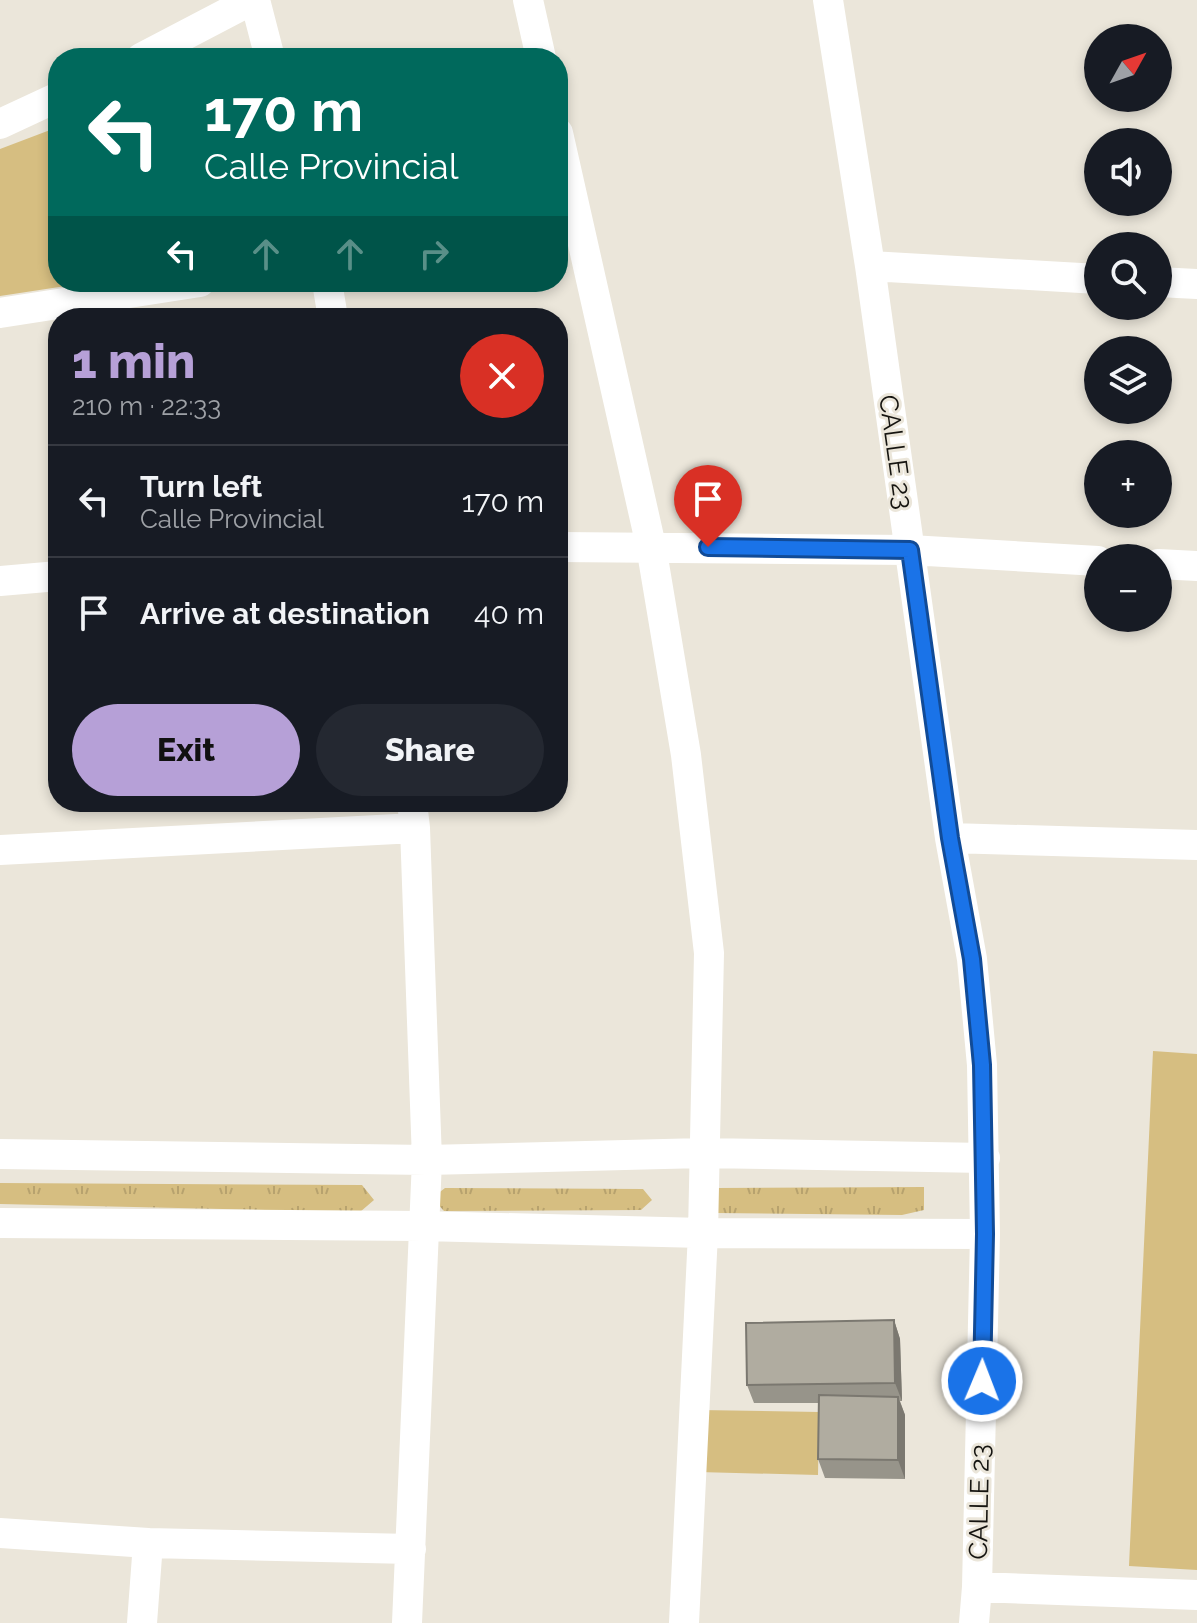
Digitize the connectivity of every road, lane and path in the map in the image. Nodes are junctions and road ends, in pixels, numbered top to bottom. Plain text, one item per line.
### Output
1 (254, 0) edge
2 (528, 0) edge
3 (828, 0) edge
4 (160, 48) edge
5 (267, 48) edge
6 (539, 48) edge
7 (48, 102) edge
8 (0, 124) edge
9 (568, 177) edge
10 (870, 266) junction
11 (1084, 278) edge
12 (1172, 283) edge
13 (1197, 284) edge
14 (135, 292) edge
15 (0, 313) edge
16 (651, 546) junction
17 (568, 547) edge
18 (910, 550) junction
19 (1084, 560) edge
20 (1172, 565) edge
21 (1197, 566) edge
22 (48, 577) edge
23 (0, 581) edge
24 (414, 815) edge
25 (950, 838) junction
26 (1197, 845) edge
27 (0, 850) edge
28 (703, 1153) junction
29 (0, 1154) edge
30 (985, 1158) junction
31 (427, 1160) junction
32 (0, 1223) edge
33 (423, 1226) junction
34 (703, 1233) junction
35 (985, 1234) junction
36 (0, 1533) edge
37 (148, 1543) junction
38 (411, 1549) junction
39 (977, 1587) junction
40 (1197, 1595) edge
41 (142, 1623) edge
42 (407, 1623) edge
43 (684, 1623) edge
44 (974, 1623) edge

1 - 4 street
1 - 5 street
2 - 6 street
3 - 10 street, CALLE 23
7 - 8 street
9 - 16 street
10 - 11 street
10 - 18 street, CALLE 23
12 - 13 street
14 - 15 street
16 - 17 street
16 - 18 street
16 - 28 street
18 - 19 street
18 - 25 street, CALLE 23
20 - 21 street
22 - 23 street
24 - 27 street
24 - 31 street
25 - 26 street
25 - 30 street, CALLE 23
28 - 30 street
28 - 31 street
28 - 34 street
29 - 31 street
30 - 35 street, CALLE 23
31 - 33 street
32 - 33 street
33 - 34 street
33 - 38 street
34 - 35 street
34 - 43 street
35 - 39 street, CALLE 23
36 - 37 street
37 - 38 street
37 - 41 street
38 - 42 street
39 - 40 street
39 - 44 street, CALLE 23

